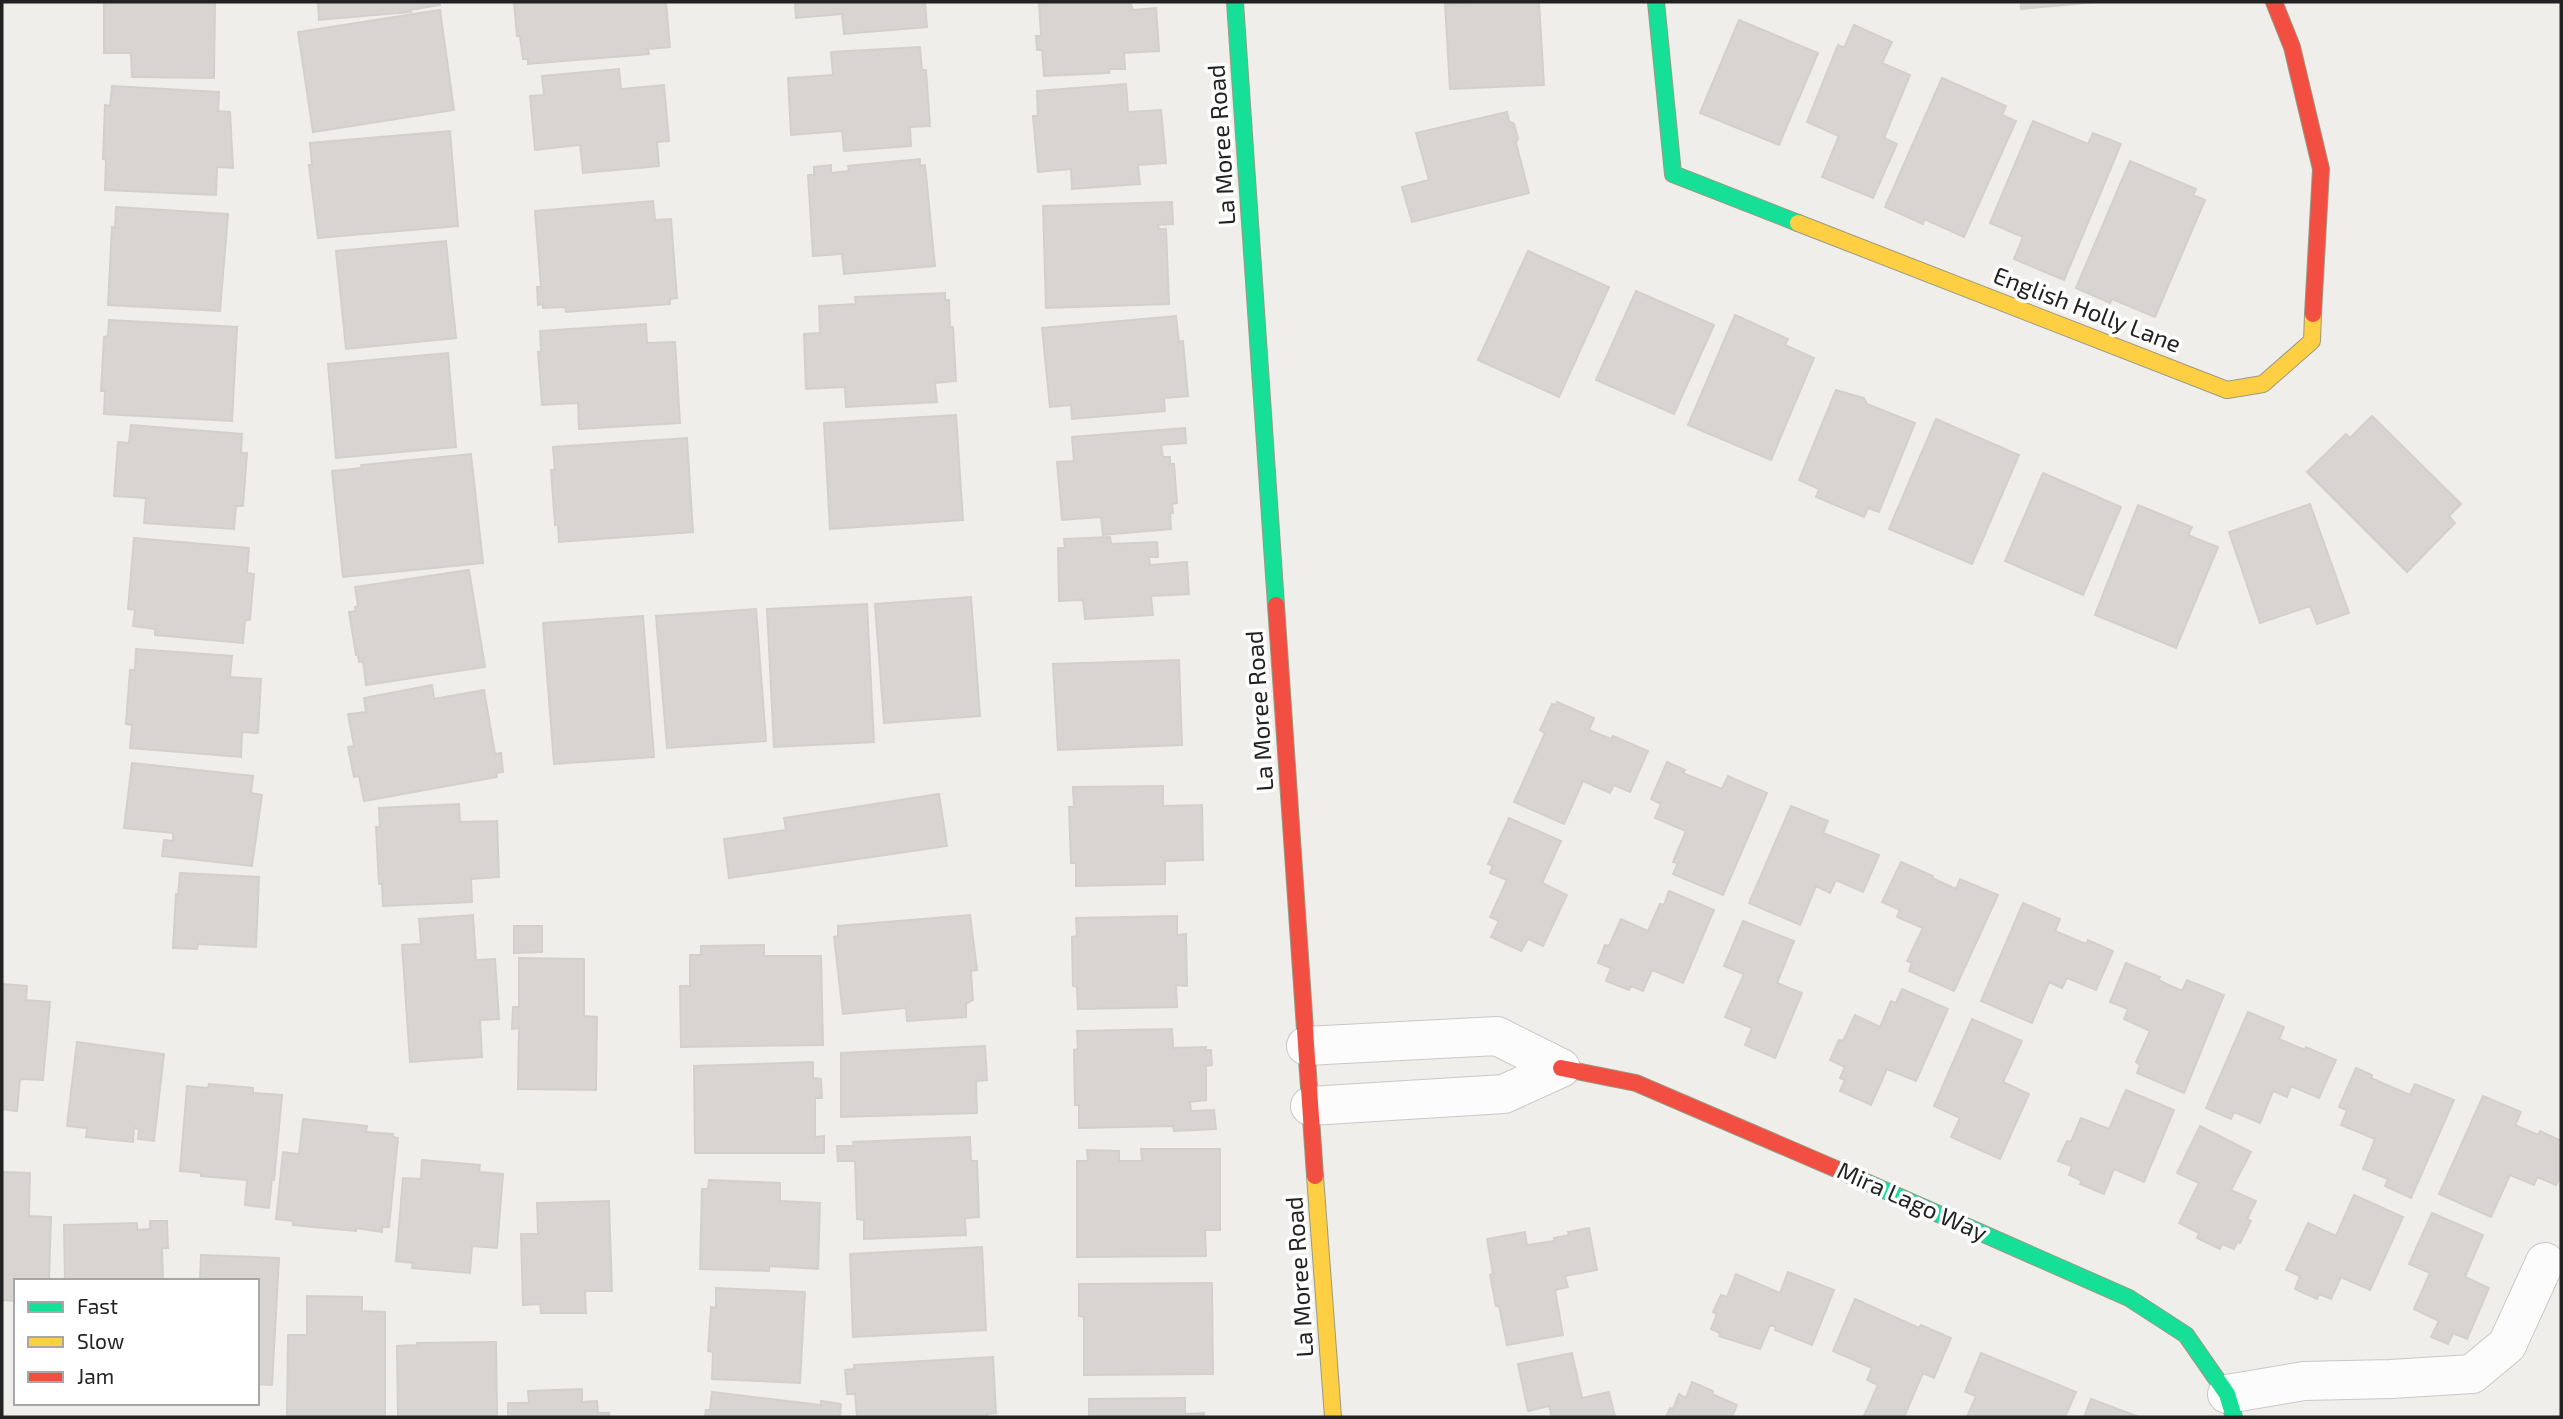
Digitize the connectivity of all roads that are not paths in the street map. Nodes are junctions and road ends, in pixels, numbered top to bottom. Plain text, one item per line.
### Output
1 (1235, 2) edge
2 (1657, 2) edge
3 (2274, 2) edge
4 (1306, 1046) junction
5 (1561, 1068) junction
6 (1310, 1106) junction
7 (2545, 1262) dead end
8 (2231, 1406) edge
9 (1333, 1417) edge

1 - 4 street, La Moree Road
2 - 3 street, English Holly Lane
4 - 5 street, Mira Lago Way
4 - 6 street, La Moree Road
5 - 6 street
5 - 8 street, Mira Lago Way
6 - 9 street, La Moree Road
7 - 8 street, Mira Lago Way

